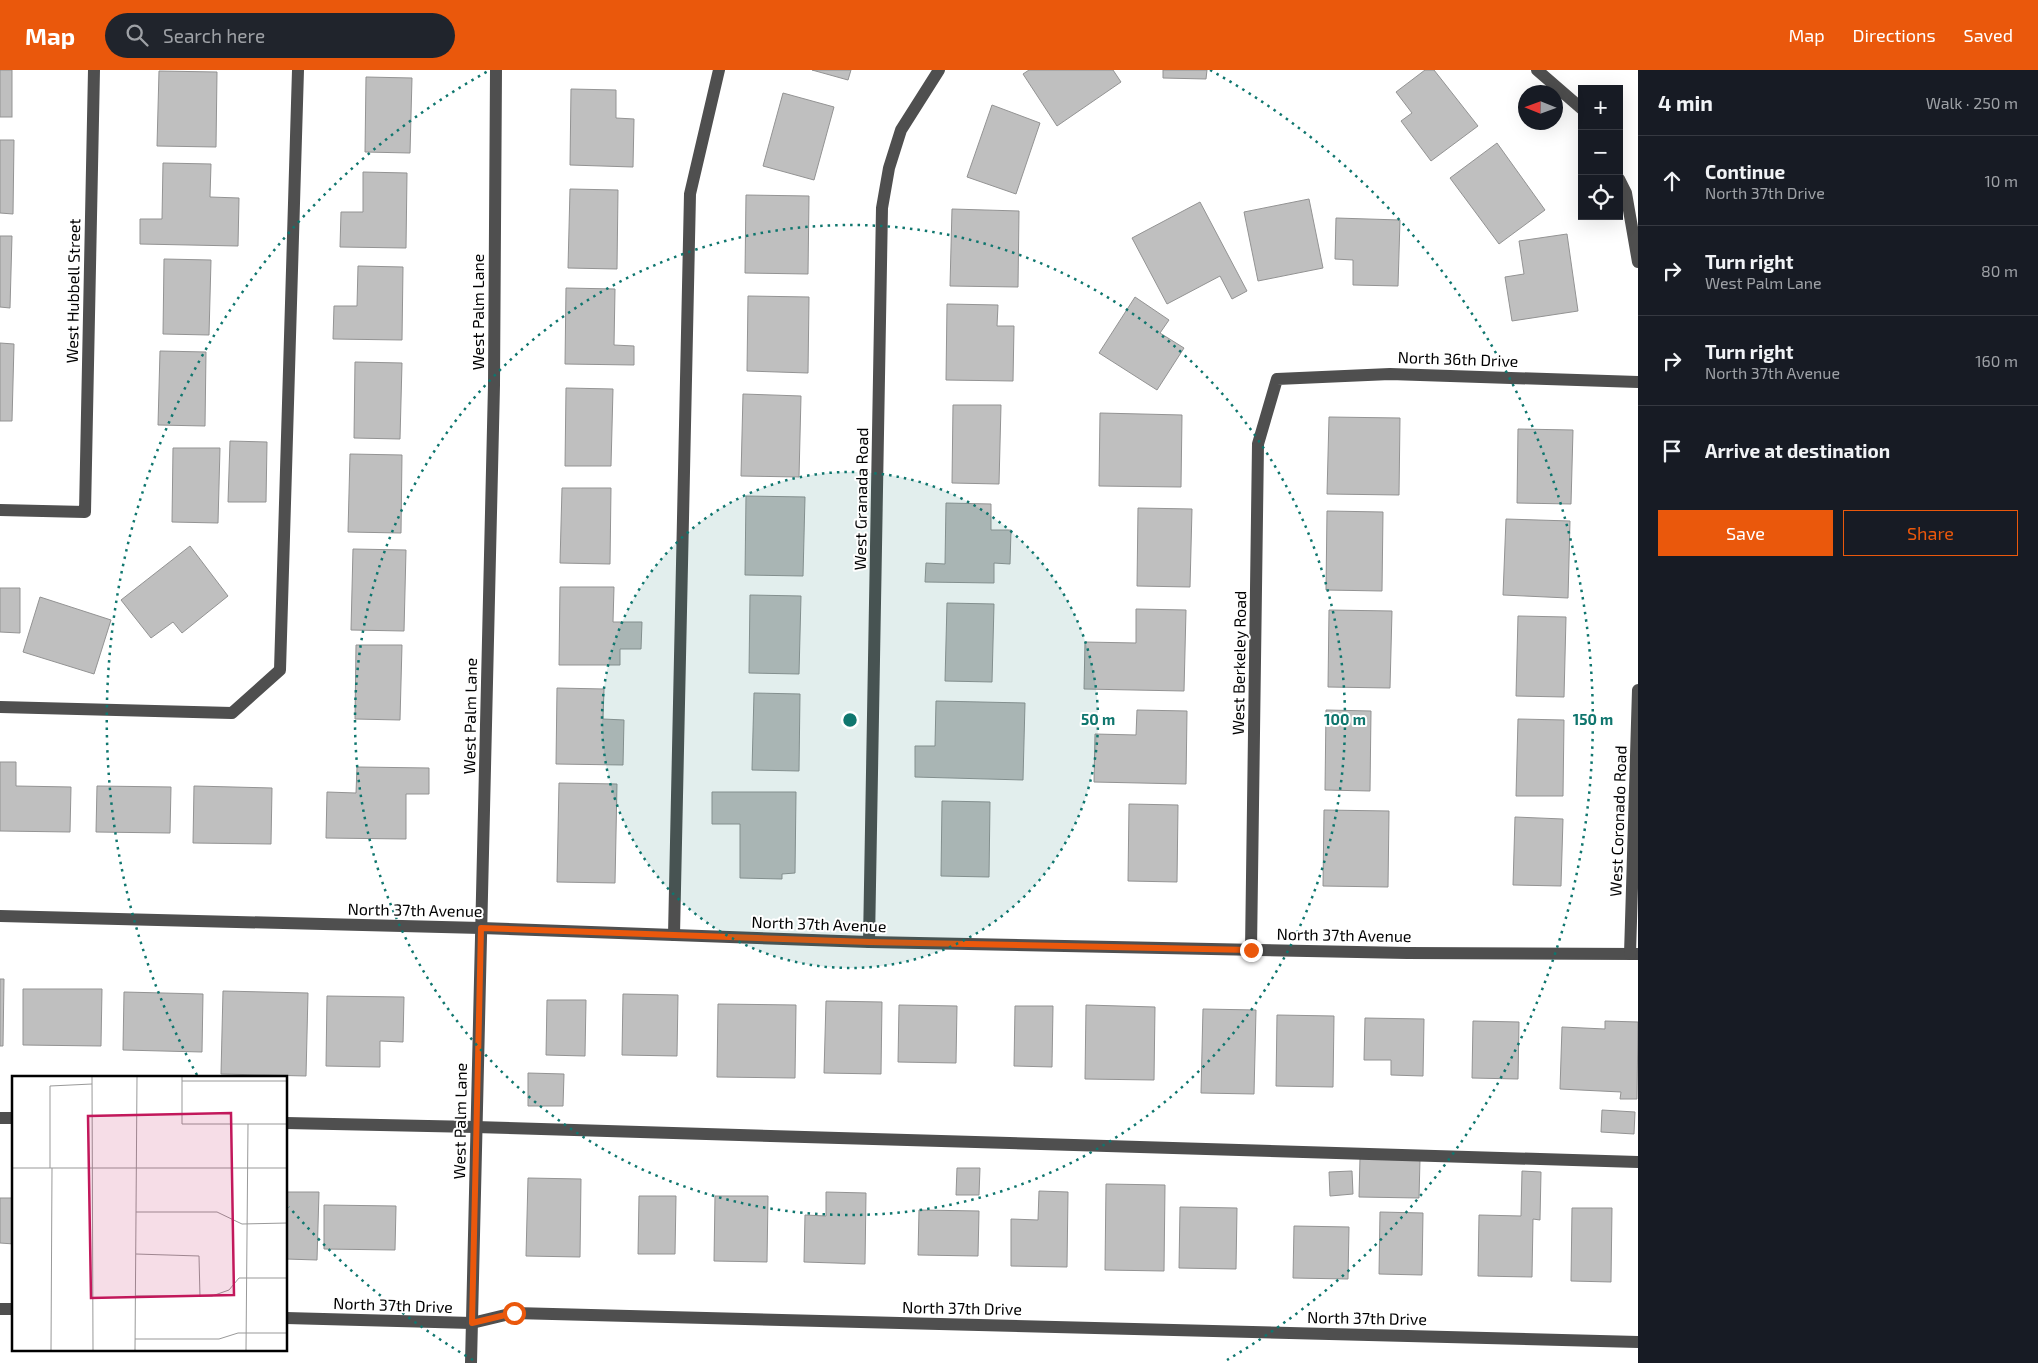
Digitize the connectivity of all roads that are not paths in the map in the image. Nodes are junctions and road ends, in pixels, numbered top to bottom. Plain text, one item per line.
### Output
1 (94, 70) edge
2 (298, 70) edge
3 (496, 70) edge
4 (719, 70) edge
5 (939, 70) edge
6 (1537, 70) edge
7 (1578, 106) edge
8 (1623, 187) edge
9 (1638, 262) edge
10 (1277, 378) joint
11 (1638, 382) edge
12 (0, 510) edge
13 (1638, 690) edge
14 (0, 707) edge
15 (0, 916) edge
16 (481, 928) junction
17 (674, 935) junction
18 (869, 942) junction
19 (1251, 950) junction
20 (1634, 954) edge
21 (288, 1123) edge
22 (475, 1127) junction
23 (1638, 1162) edge
24 (288, 1318) edge
25 (472, 1323) junction
26 (1638, 1342) edge
27 (471, 1363) edge

1 - 12 street, West Hubbell Street
2 - 14 street
3 - 16 street, West Palm Lane
4 - 17 street
5 - 18 street, West Granada Road
6 - 7 street
8 - 9 street
10 - 11 street, North 36th Drive
10 - 19 street, West Berkeley Road
13 - 20 street, West Coronado Road
15 - 16 street, North 37th Avenue
16 - 17 street, North 37th Avenue
16 - 22 street, West Palm Lane
17 - 18 street, North 37th Avenue
18 - 19 street, North 37th Avenue
19 - 20 street, North 37th Avenue
21 - 22 street
22 - 23 street
22 - 25 street, West Palm Lane
24 - 25 street, North 37th Drive
25 - 26 street, North 37th Drive
25 - 27 street, West Palm Lane

